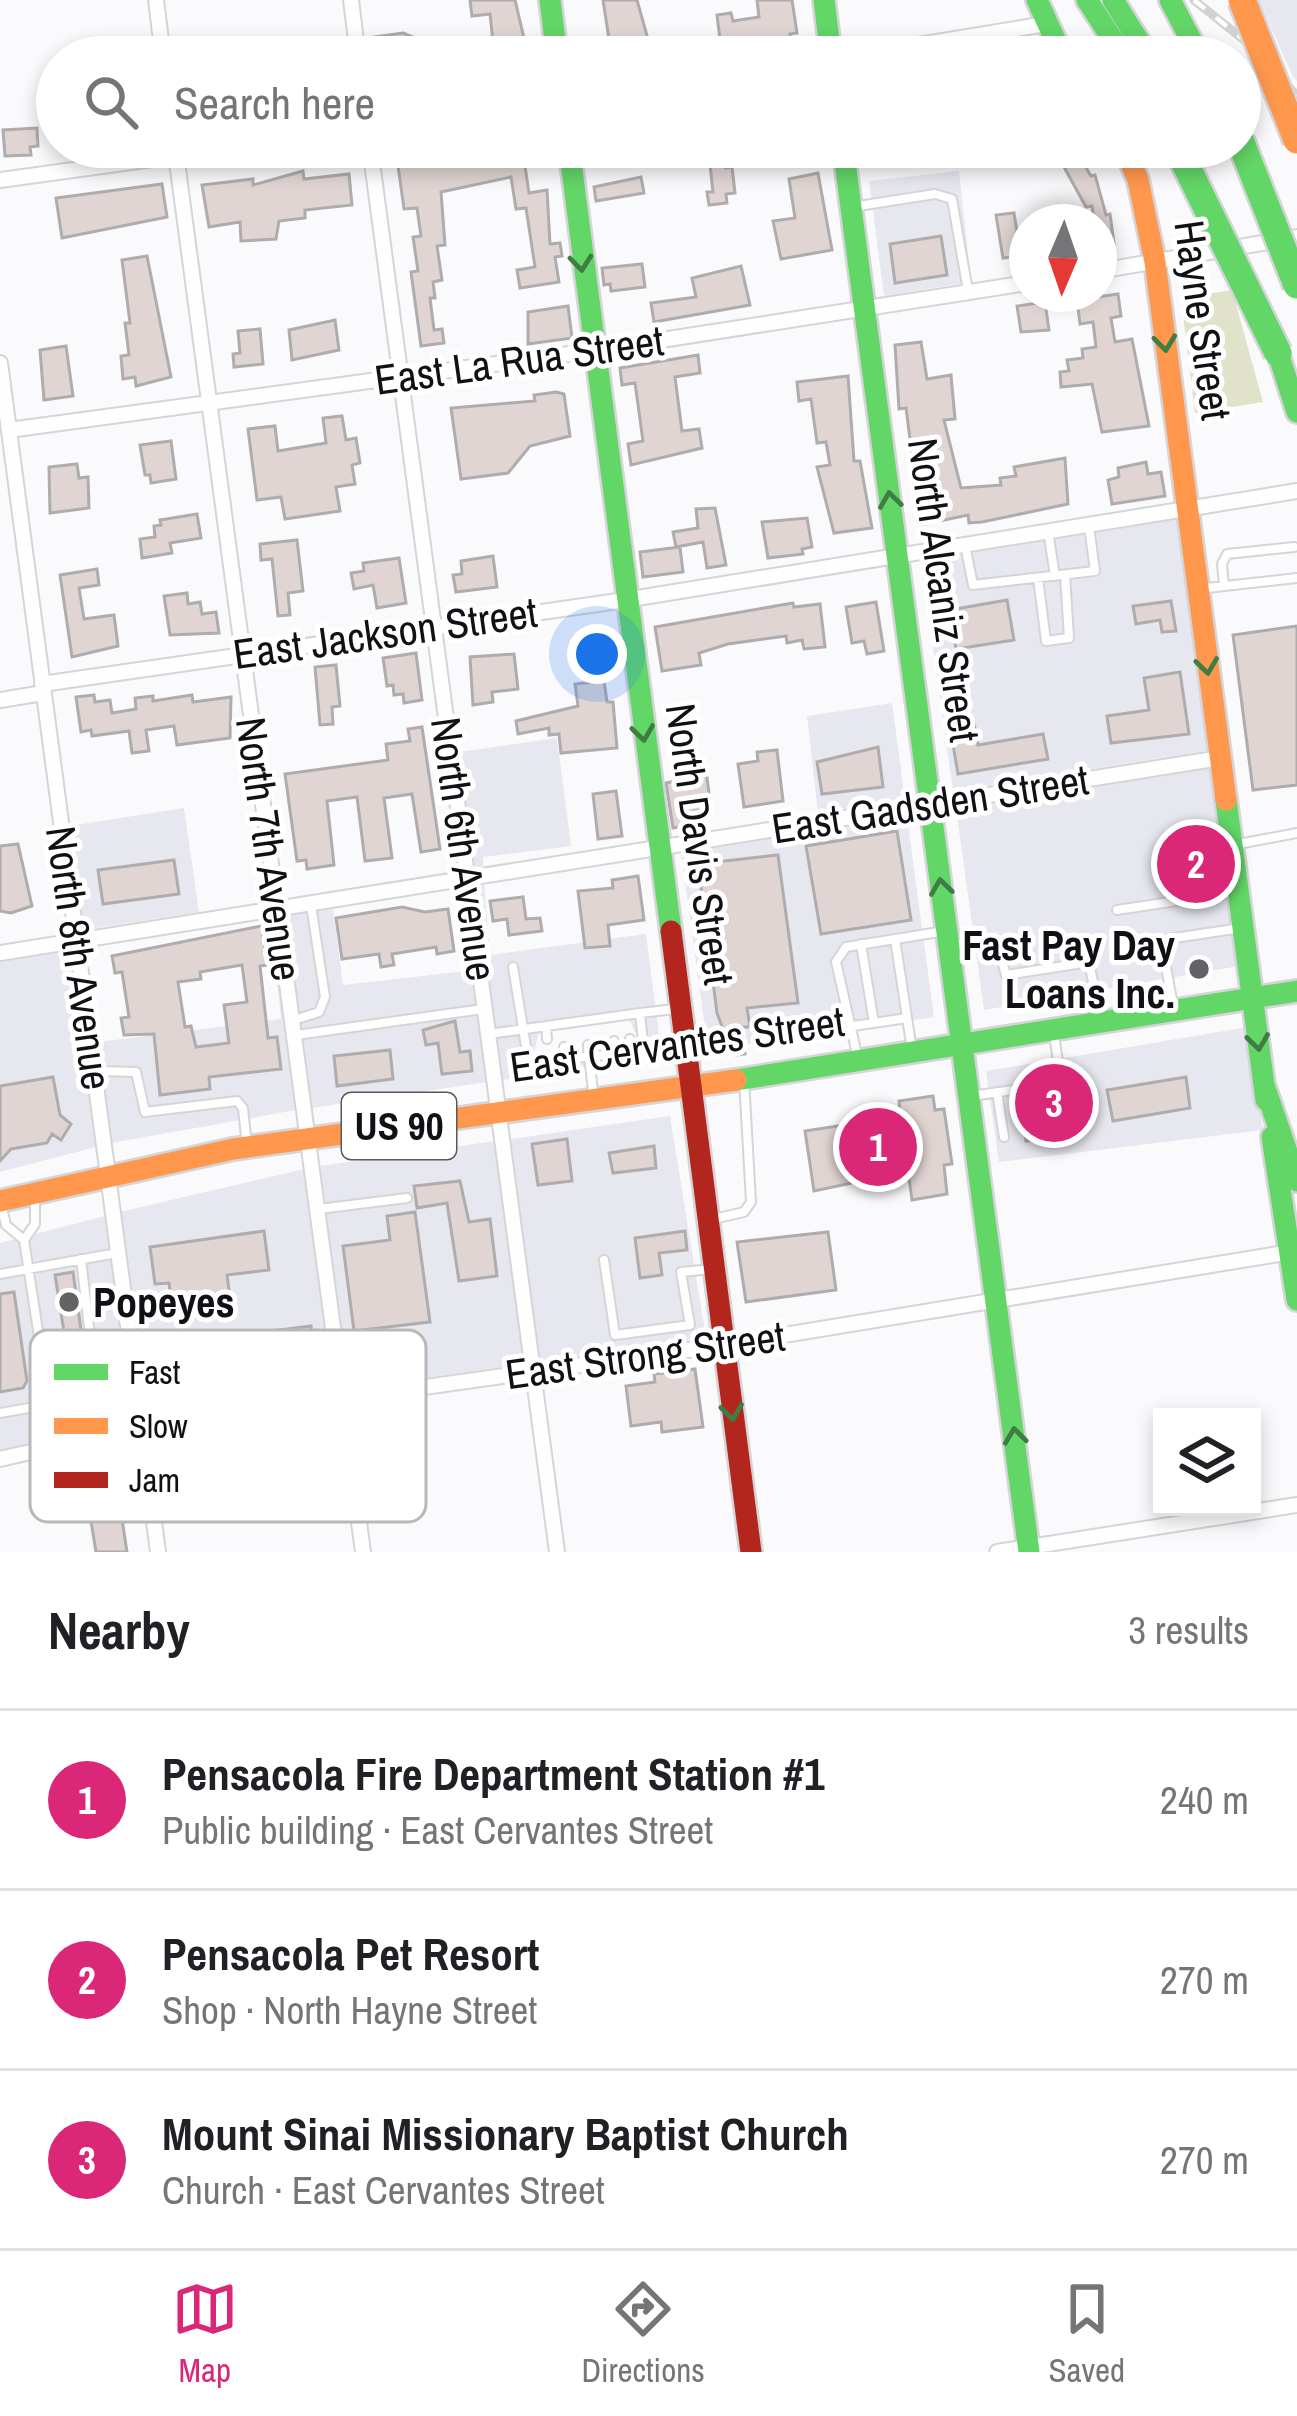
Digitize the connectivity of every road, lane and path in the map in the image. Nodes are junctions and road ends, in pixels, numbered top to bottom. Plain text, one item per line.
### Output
1 (156, 0) edge
2 (351, 0) edge
3 (550, 0) edge
4 (824, 0) edge
5 (1087, 0) edge
6 (1113, 0) edge
7 (1170, 0) edge
8 (1242, 0) edge
9 (1041, 12) edge
10 (161, 36) edge
11 (355, 36) edge
12 (554, 36) edge
13 (828, 36) edge
14 (936, 36) edge
15 (1110, 36) edge
16 (1136, 36) edge
17 (1189, 36) edge
18 (1256, 36) edge
19 (1261, 48) edge
20 (1297, 140) edge
21 (73, 168) edge
22 (178, 168) edge
23 (373, 168) edge
24 (570, 168) edge
25 (846, 168) edge
26 (1132, 168) edge
27 (1187, 168) edge
28 (1205, 168) edge
29 (1251, 168) edge
30 (0, 180) edge
31 (851, 207) junction
32 (1297, 237) edge
33 (1155, 262) junction
34 (1117, 268) edge
35 (1297, 285) edge
36 (1009, 286) edge
37 (968, 292) junction
38 (864, 308) junction
39 (591, 351) junction
40 (1278, 352) junction
41 (0, 363) edge
42 (401, 377) junction
43 (209, 402) junction
44 (1297, 412) edge
45 (6, 440) edge
46 (1297, 491) edge
47 (1186, 508) junction
48 (1089, 524) junction
49 (1048, 531) junction
50 (965, 545) junction
51 (1294, 547) edge
52 (897, 556) junction
53 (1060, 575) junction
54 (1038, 578) junction
55 (1297, 578) edge
56 (1211, 588) junction
57 (625, 601) junction
58 (435, 627) junction
59 (243, 652) junction
60 (42, 689) junction
61 (0, 700) edge
62 (1220, 758) junction
63 (930, 804) junction
64 (1297, 833) edge
65 (1232, 846) junction
66 (658, 848) junction
67 (467, 878) junction
68 (1238, 892) junction
69 (310, 903) junction
70 (277, 909) junction
71 (1117, 910) dead end
72 (1242, 928) junction
73 (948, 938) junction
74 (896, 939) junction
75 (76, 940) junction
76 (861, 944) junction
77 (0, 953) edge
78 (514, 967) dead end
79 (1297, 991) edge
80 (1251, 998) junction
81 (680, 1008) junction
82 (485, 1009) junction
83 (1174, 1011) junction
84 (640, 1013) junction
85 (628, 1015) junction
86 (611, 1017) junction
87 (908, 1018) junction
88 (584, 1021) junction
89 (1102, 1022) junction
90 (874, 1023) junction
91 (561, 1024) junction
92 (546, 1026) junction
93 (853, 1026) junction
94 (293, 1028) junction
95 (613, 1029) dead end
96 (523, 1030) junction
97 (1053, 1030) junction
98 (586, 1033) dead end
99 (489, 1034) junction
100 (614, 1041) dead end
101 (962, 1044) junction
102 (587, 1045) dead end
103 (632, 1051) junction
104 (912, 1052) junction
105 (616, 1053) junction
106 (589, 1057) junction
107 (566, 1059) junction
108 (858, 1060) junction
109 (550, 1061) junction
110 (94, 1071) junction
111 (743, 1079) junction
112 (1264, 1085) junction
113 (690, 1087) junction
114 (983, 1094) junction
115 (594, 1100) junction
116 (499, 1113) junction
117 (1004, 1137) dead end
118 (308, 1138) junction
119 (247, 1147) junction
120 (111, 1177) junction
121 (1297, 1181) edge
122 (35, 1193) junction
123 (406, 1198) dead end
124 (0, 1201) edge
125 (317, 1209) junction
126 (707, 1220) junction
127 (24, 1240) junction
128 (119, 1252) junction
129 (1291, 1252) junction
130 (81, 1259) junction
131 (604, 1260) dead end
132 (713, 1268) junction
133 (30, 1269) junction
134 (0, 1274) edge
135 (1297, 1300) edge
136 (998, 1301) junction
137 (662, 1329) junction
138 (38, 1330) edge
139 (91, 1330) edge
140 (129, 1330) edge
141 (334, 1330) edge
142 (723, 1345) junction
143 (666, 1353) junction
144 (533, 1371) junction
145 (426, 1386) edge
146 (30, 1409) edge
147 (0, 1413) edge
148 (30, 1453) edge
149 (0, 1459) edge
150 (1297, 1505) edge
151 (154, 1522) edge
152 (359, 1522) edge
153 (1029, 1549) edge
154 (158, 1552) edge
155 (363, 1552) edge
156 (557, 1552) edge
157 (751, 1552) edge
158 (997, 1552) edge

1 - 10 street
2 - 11 street
3 - 12 main road
4 - 13 main road
5 - 15 main road
6 - 16 main road
7 - 17 main road
8 - 18 main road, bridge
9 - 14 street
19 - 20 main road, bridge
21 - 30 street
22 - 43 street, North 7th Avenue
23 - 42 street, North 6th Avenue
24 -> 39 main road, North Davis Street
25 - 31 main road, North Alcaniz Street
26 - 33 main road, Hayne Street
27 - 40 main road, bridge
28 - 40 main road, bridge
29 - 35 main road, bridge
31 - 37 lane
31 - 38 main road, North Alcaniz Street
32 - 33 street
33 - 34 street
33 -> 47 main road, Hayne Street
36 - 37 street, East La Rua Street
37 - 38 street, East La Rua Street
38 - 39 street, East La Rua Street
52 -> 38 main road, North Alcaniz Street
39 - 42 street, East La Rua Street
39 - 57 main road, North Davis Street
40 - 44 main road
41 - 45 street, North 8th Avenue
42 - 43 street, East La Rua Street
42 - 58 street, North 6th Avenue
43 - 45 street, East La Rua Street
43 - 59 street, North 7th Avenue
45 - 60 street, North 8th Avenue
46 - 47 street, East Jackson Street
47 - 48 street, East Jackson Street
47 - 56 main road, Hayne Street
48 - 49 street, East Jackson Street
48 - 53 lane
49 - 50 street, East Jackson Street
49 - 53 lane
50 - 52 street, East Jackson Street
50 - 54 lane
51 - 56 lane
52 - 57 street, East Jackson Street
52 - 63 main road, North Alcaniz Street
53 - 54 lane
53 - 54 lane
55 - 56 lane
56 -> 62 main road, Hayne Street
57 - 58 street, East Jackson Street
57 -> 66 main road, North Davis Street
58 - 59 street, East Jackson Street
58 - 67 street, North 6th Avenue
59 - 60 street, East Jackson Street
59 - 70 street, North 7th Avenue
60 - 61 street, East Jackson Street
60 - 75 street, North 8th Avenue
62 - 63 street, East Gadsden Street
62 - 65 main road, Hayne Street
63 - 66 street, East Gadsden Street
73 -> 63 main road, North Alcaniz Street
64 - 65 lane
65 - 68 main road, Hayne Street
66 - 67 street, East Gadsden Street
66 - 81 main road, North Davis Street
67 - 69 street, East Gadsden Street
67 - 82 street, North 6th Avenue
68 - 71 lane
68 - 72 main road, Hayne Street
69 - 70 street, East Gadsden Street
69 - 94 lane
70 - 75 street, East Gadsden Street
70 - 94 street, North 7th Avenue
72 - 80 main road, Hayne Street
72 - 83 lane
73 - 74 lane
73 - 89 lane
73 - 101 main road, North Alcaniz Street
74 - 76 lane
74 - 87 lane
75 - 77 street, East Gadsden Street
75 - 110 street, North 8th Avenue
76 - 90 lane
76 - 93 lane
78 - 96 lane
79 - 80 main road, East Cervantes Street / US 90
80 - 83 main road, East Cervantes Street / US 90
80 -> 112 main road, Hayne Street
81 - 84 lane
81 - 113 main road, North Davis Street
82 - 94 lane
82 - 99 street, North 6th Avenue
83 - 89 main road, East Cervantes Street / US 90
84 - 85 lane
84 - 103 lane
85 - 86 lane
85 - 103 lane
86 - 88 lane
86 - 95 lane
87 - 90 lane
87 - 104 lane
88 - 91 lane
88 - 98 lane
89 - 97 main road, East Cervantes Street / US 90
90 - 93 lane
91 - 92 lane
91 - 107 lane
92 - 96 lane
92 - 109 lane
93 - 108 lane
94 - 118 street, North 7th Avenue
96 - 99 lane
96 - 109 lane
97 - 101 main road, East Cervantes Street / US 90
97 - 114 lane
99 - 116 street, North 6th Avenue
100 - 105 lane
101 - 104 main road, East Cervantes Street / US 90
101 - 114 main road, North Alcaniz Street
102 - 106 lane
103 - 105 lane
104 - 108 main road, East Cervantes Street / US 90
105 - 106 lane
106 - 107 lane
106 - 115 lane
107 - 109 lane
108 - 111 main road, East Cervantes Street / US 90
110 - 119 lane
110 - 120 street, North 8th Avenue
111 - 113 main road, East Cervantes Street / US 90
111 - 126 lane
112 - 121 main road
112 - 129 main road
113 - 115 main road, East Cervantes Street / US 90
113 - 126 main road, North Davis Street
114 - 117 lane
114 - 136 main road, North Alcaniz Street
115 - 116 main road, East Cervantes Street / US 90
116 - 118 main road, East Cervantes Street / US 90
116 - 144 street, North 6th Avenue
118 - 119 main road, East Cervantes Street / US 90
118 - 125 street, North 7th Avenue
119 - 120 main road, East Cervantes Street / US 90
120 - 122 main road, East Cervantes Street / US 90
120 - 128 street, North 8th Avenue
122 - 124 main road, East Cervantes Street / US 90
122 - 127 lane
123 - 125 lane
124 - 127 lane
125 - 141 street, North 7th Avenue
126 - 132 main road, North Davis Street
127 - 133 lane
128 - 130 lane
128 - 140 street, North 8th Avenue
129 - 135 main road
129 - 136 street, East Strong Street
130 - 133 lane
130 - 139 lane
131 - 137 lane
132 - 137 lane
132 - 142 main road, North Davis Street
133 - 134 lane
133 - 138 lane
136 - 142 street, East Strong Street
153 -> 136 main road, North Alcaniz Street
137 - 143 lane
142 - 143 street, East Strong Street
142 -> 157 main road, North Davis Street
143 - 144 street, East Strong Street
144 - 145 street, East Strong Street
144 - 156 street, North 6th Avenue
146 - 147 lane
148 - 149 street, East Strong Street
150 - 153 street
151 - 154 street, North 8th Avenue
152 - 155 street, North 7th Avenue
153 - 158 street

